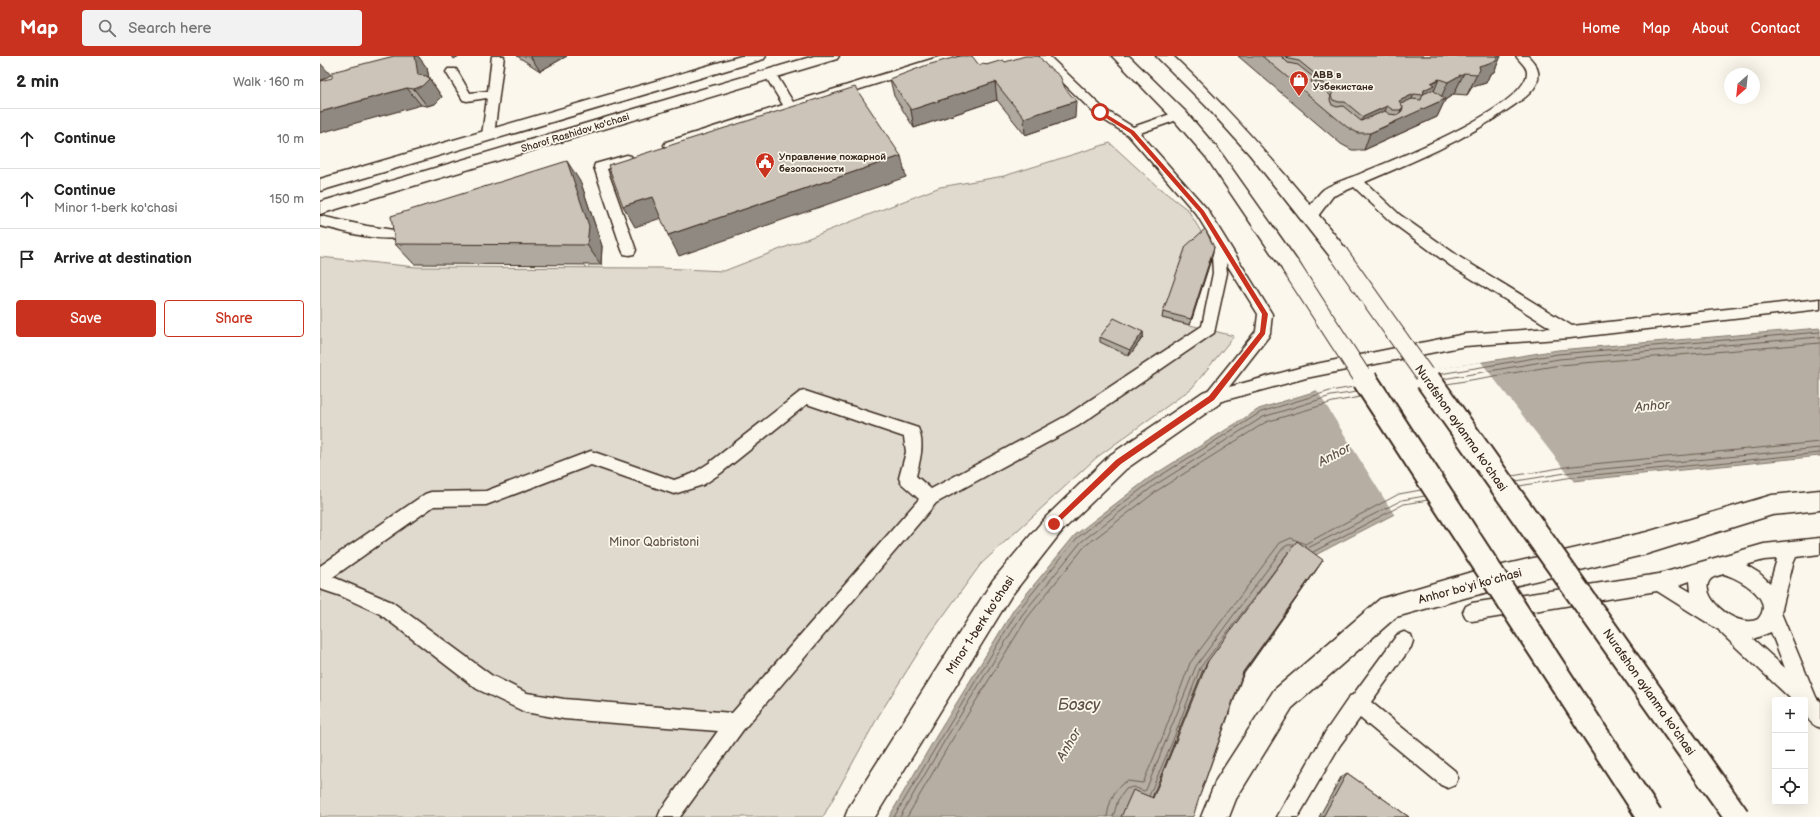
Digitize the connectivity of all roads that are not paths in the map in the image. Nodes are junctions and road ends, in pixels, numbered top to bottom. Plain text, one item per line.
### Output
1 (498, 56) edge
2 (758, 56) edge
3 (830, 56) edge
4 (954, 56) edge
5 (1042, 56) edge
6 (1120, 56) edge
7 (1164, 56) edge
8 (1522, 56) edge
9 (452, 72) dead end
10 (770, 74) junction
11 (493, 94) junction
12 (790, 107) junction
13 (1179, 115) junction
14 (1132, 132) junction
15 (488, 135) junction
16 (661, 148) edge
17 (638, 155) edge
18 (1356, 181) junction
19 (320, 185) edge
20 (320, 208) edge
21 (1310, 217) junction
22 (320, 221) edge
23 (395, 234) edge
24 (1218, 238) junction
25 (630, 250) dead end
26 (1820, 304) edge
27 (1570, 332) junction
28 (1211, 398) junction
29 (930, 498) junction
30 (1820, 500) edge
31 (1820, 546) edge
32 (1790, 551) junction
33 (1714, 567) junction
34 (320, 576) edge
35 (320, 581) edge
36 (1660, 582) junction
37 (1472, 612) dead end
38 (1772, 613) junction
39 (1721, 621) junction
40 (1404, 641) dead end
41 (1814, 700) edge
42 (1358, 703) junction
43 (1820, 718) edge
44 (736, 723) junction
45 (1448, 778) dead end
46 (668, 817) edge
47 (859, 817) edge
48 (1214, 817) edge
49 (1287, 817) edge
50 (1650, 817) edge
51 (1738, 817) edge

1 - 11 lane
2 - 15 main road, Sharof Rashidov ko'chasi
3 - 10 main road, Sharof Rashidov ko'chasi
4 - 12 lane
5 - 14 lane, Minor 1-berk ko'chasi
6 - 13 main road
7 - 21 main road, Nurafshon aylanma ko'chasi
8 - 18 lane
9 - 11 lane
10 - 12 lane
10 - 20 main road, Sharof Rashidov ko'chasi
11 - 15 lane
12 - 16 lane
13 - 14 lane
13 - 50 main road, bridge
14 - 24 lane, Minor 1-berk ko'chasi
15 - 19 main road, Sharof Rashidov ko'chasi
17 - 25 lane
18 - 21 lane
18 - 27 lane
21 - 51 main road, Nurafshon aylanma ko'chasi, bridge
22 - 23 lane
24 - 28 lane, Minor 1-berk ko'chasi
24 - 29 lane
26 - 27 lane
27 - 28 lane
28 - 47 main road, Minor 1-berk ko'chasi
29 - 34 lane
29 - 44 lane
30 - 48 main road, Anhor boʻyi koʻchasi
31 - 32 lane
32 - 33 lane
32 - 38 lane
33 - 36 lane
33 - 38 lane
33 - 39 lane
35 - 44 lane
36 - 37 lane
36 - 39 lane
38 - 39 lane
38 - 41 lane
39 - 41 lane
40 - 42 lane
41 - 43 lane
42 - 45 lane
42 - 49 lane
44 - 46 lane

